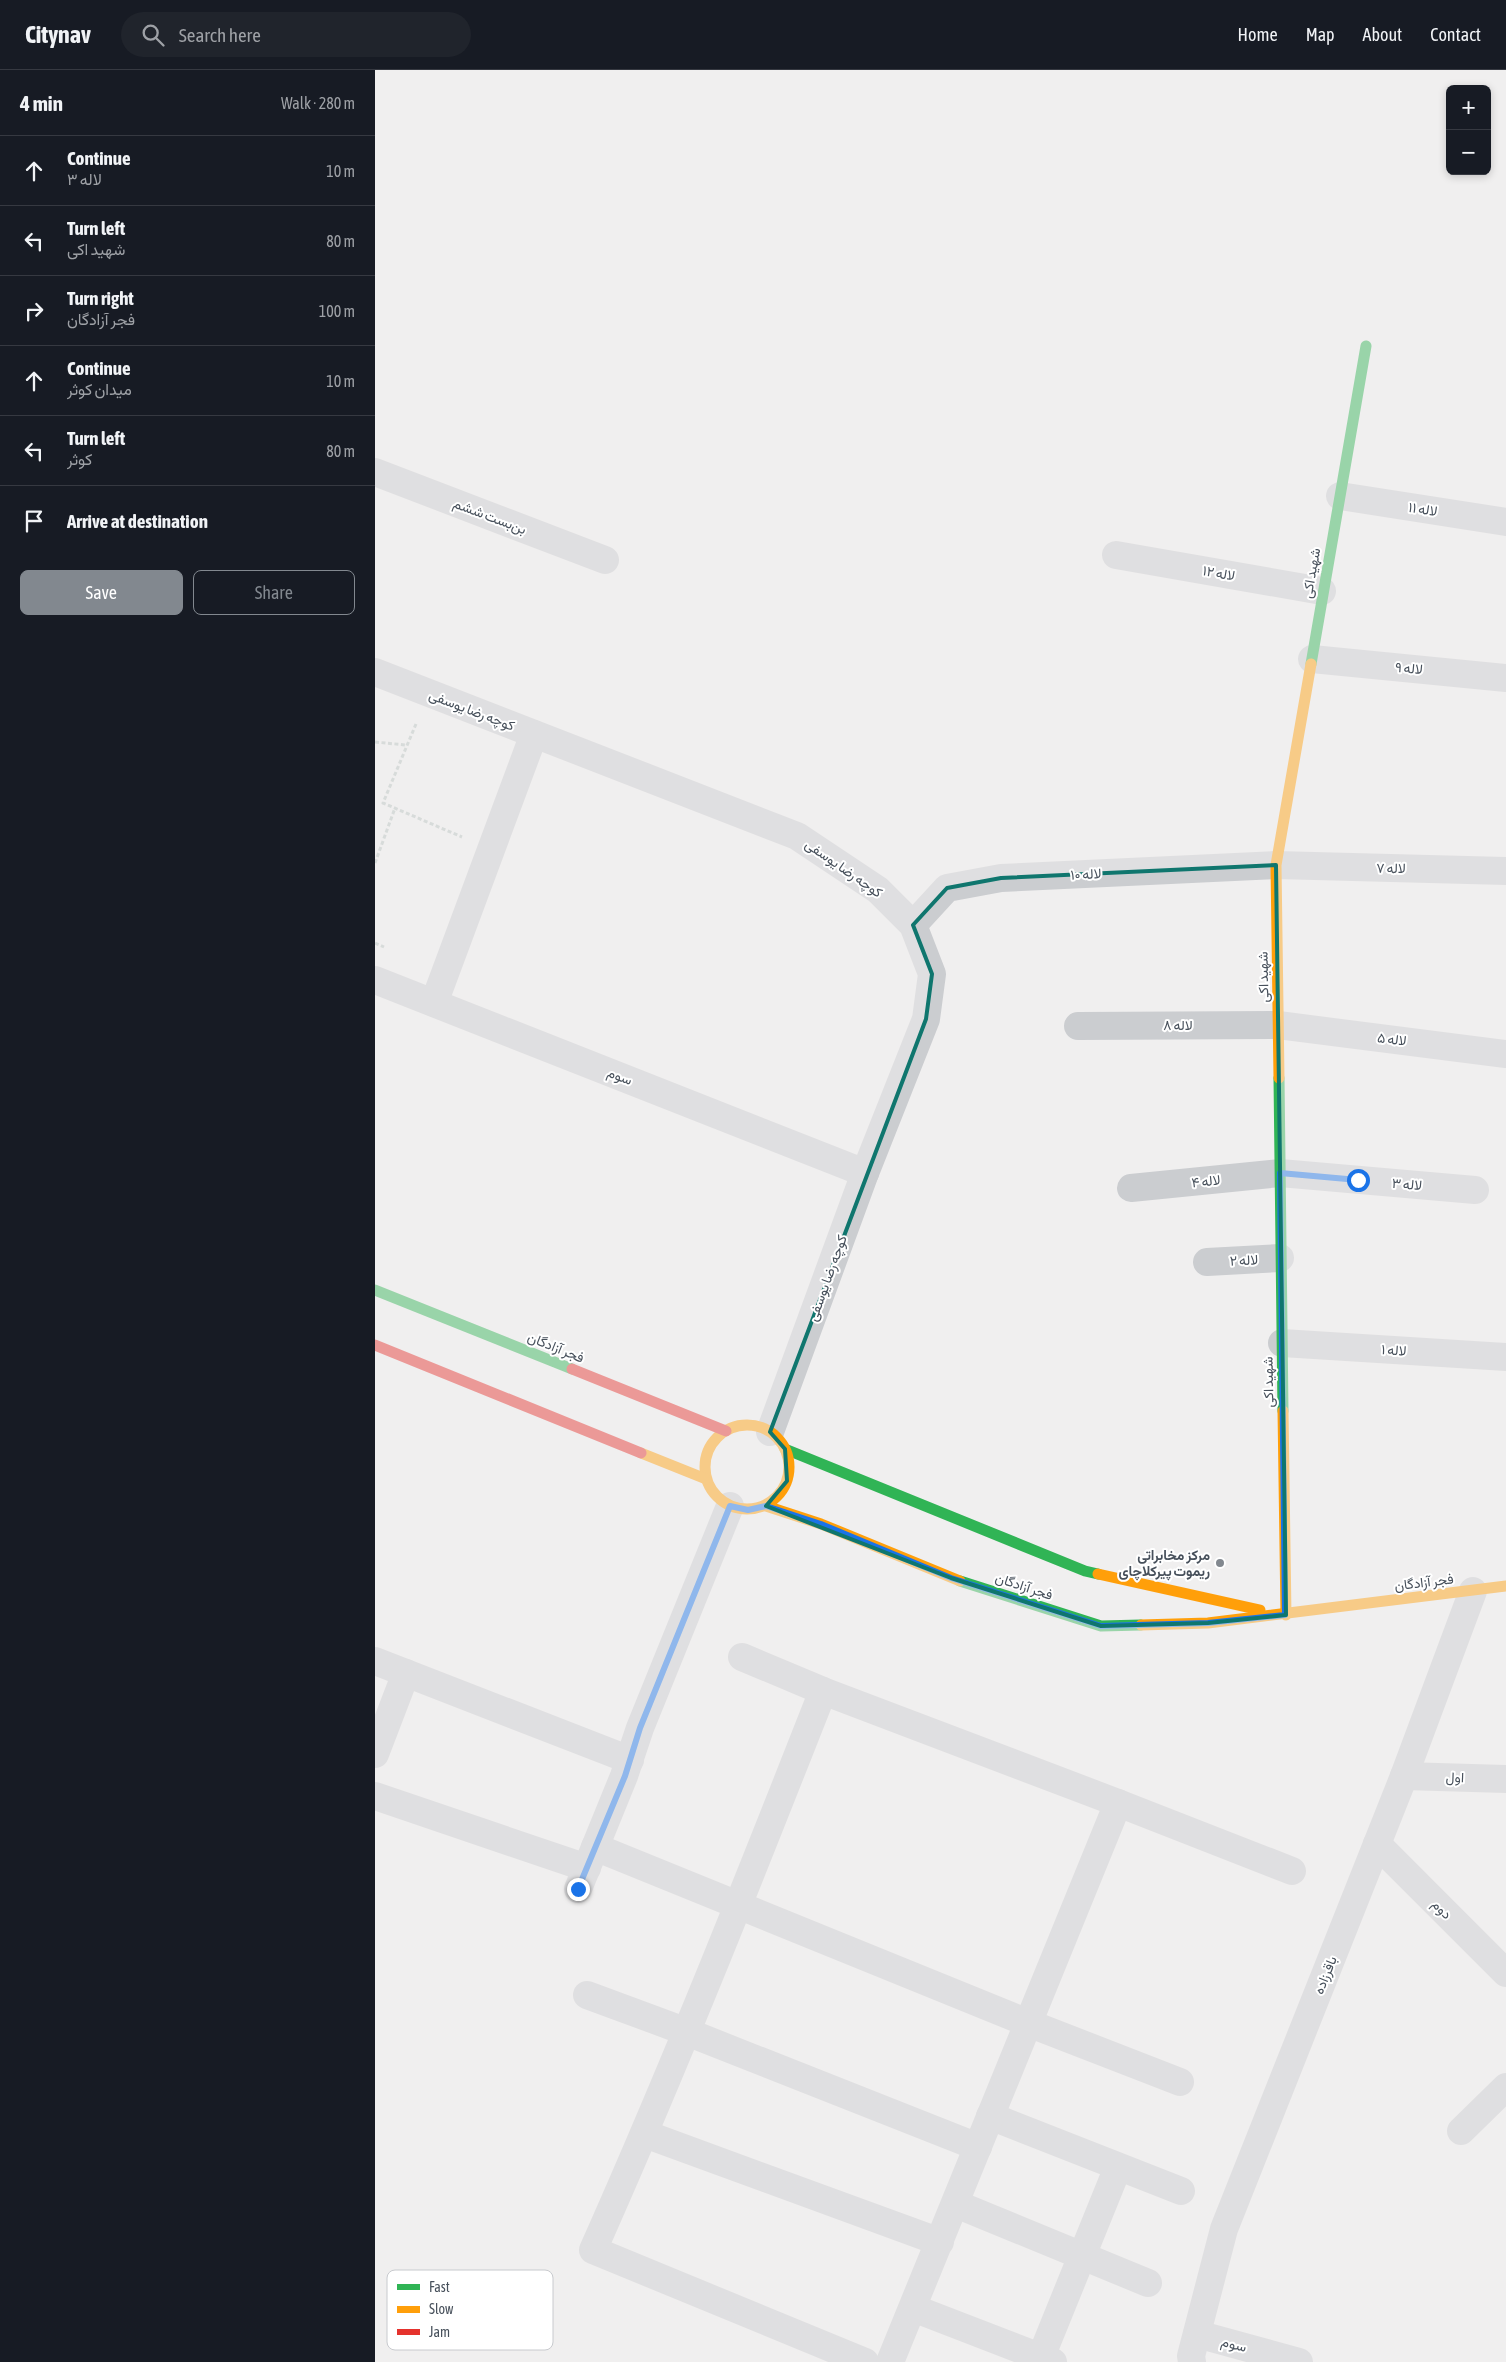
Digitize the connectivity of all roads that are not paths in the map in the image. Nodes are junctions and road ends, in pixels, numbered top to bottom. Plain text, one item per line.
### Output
1 (1366, 346) dead end
2 (375, 472) edge
3 (1340, 496) junction
4 (1506, 522) edge
5 (1115, 555) dead end
6 (605, 560) dead end
7 (1322, 591) junction
8 (1312, 659) junction
9 (375, 672) edge
10 (1506, 678) edge
11 (534, 734) junction
12 (1276, 865) junction
13 (1506, 871) edge
14 (913, 925) junction
15 (375, 980) edge
16 (434, 1003) junction
17 (1278, 1025) junction
18 (1078, 1026) dead end
19 (1506, 1054) edge
20 (865, 1173) junction
21 (1280, 1173) junction
22 (1131, 1188) dead end
23 (1475, 1190) dead end
24 (1280, 1258) junction
25 (1207, 1262) dead end
26 (375, 1290) edge
27 (1282, 1343) junction
28 (375, 1344) edge
29 (1506, 1357) edge
30 (726, 1431) junction
31 (778, 1440) junction
32 (706, 1479) junction
33 (730, 1506) junction
34 (766, 1506) junction
35 (1506, 1586) edge
36 (1473, 1591) junction
37 (1285, 1615) junction
38 (742, 1657) dead end
39 (375, 1661) edge
40 (406, 1673) junction
41 (823, 1692) junction
42 (375, 1754) edge
43 (630, 1760) junction
44 (1404, 1776) junction
45 (1506, 1779) edge
46 (375, 1796) edge
47 (1118, 1803) junction
48 (1377, 1844) junction
49 (587, 1868) junction
50 (1292, 1871) dead end
51 (739, 1905) junction
52 (1506, 1973) edge
53 (587, 1995) dead end
54 (1028, 2022) junction
55 (687, 2032) junction
56 (1180, 2082) dead end
57 (1506, 2087) edge
58 (990, 2116) junction
59 (1461, 2131) dead end
60 (645, 2134) junction
61 (978, 2148) junction
62 (1118, 2167) junction
63 (1181, 2191) dead end
64 (955, 2204) junction
65 (940, 2242) junction
66 (1081, 2256) junction
67 (1148, 2283) dead end
68 (913, 2308) junction
69 (1197, 2334) junction
70 (1047, 2360) edge
71 (865, 2362) edge
72 (890, 2362) edge
73 (1192, 2362) edge
74 (1299, 2362) edge

1 - 3 street, شهید اکی
2 - 6 street, بن‌بست ششم
3 - 4 street, لاله ۱۱
3 - 7 street, شهید اکی
5 - 7 street, لاله ۱۲
7 - 8 street, شهید اکی
8 - 10 street, لاله ۹
8 - 12 street, شهید اکی
9 - 11 street, کوچه رضا یوسفی
11 - 14 street, کوچه رضا یوسفی
11 - 16 street
12 - 13 street, لاله ۷
12 - 14 street, لاله ۱۰
12 - 17 street, شهید اکی
14 - 20 street, کوچه رضا یوسفی
15 - 16 street, سوم
16 - 20 street, سوم
17 - 18 street, لاله ۸
17 - 19 street, لاله ۵
17 - 21 street, شهید اکی
20 - 31 street, کوچه رضا یوسفی
21 - 22 street, لاله ۴
21 - 23 street, لاله ۳
21 - 24 street, شهید اکی
24 - 25 street, لاله ۲
24 - 27 street, شهید اکی
26 - 30 street, فجر آزادگان
27 - 29 street, لاله ۱
27 - 37 street, شهید اکی
28 - 32 street
30 - 31 street
30 - 32 street
31 - 34 street
31 - 37 street, فجر آزادگان
32 - 33 street
33 - 34 street
33 - 43 street
34 - 37 street, فجر آزادگان
35 - 36 street, فجر آزادگان
36 - 37 street, فجر آزادگان
36 - 44 street, باقرزاده
38 - 41 street
39 - 40 street
40 - 42 street
40 - 43 street
41 - 47 street
41 - 51 street
43 - 49 street
44 - 45 street, اول
44 - 48 street, باقرزاده
46 - 49 street
47 - 50 street
47 - 54 street
48 - 52 street, دوم
48 - 69 street, باقرزاده
49 - 51 street
51 - 54 street
51 - 55 street
53 - 55 street
54 - 56 street
54 - 58 street
55 - 60 street
55 - 61 street
57 - 59 street
58 - 61 street
58 - 62 street
60 - 65 street
60 - 71 street
61 - 64 street
62 - 63 street
62 - 66 street
64 - 65 street
64 - 66 street
65 - 68 street
66 - 67 street
66 - 70 street
68 - 70 street
68 - 72 street
69 - 73 street, باقرزاده
69 - 74 street, سوم

